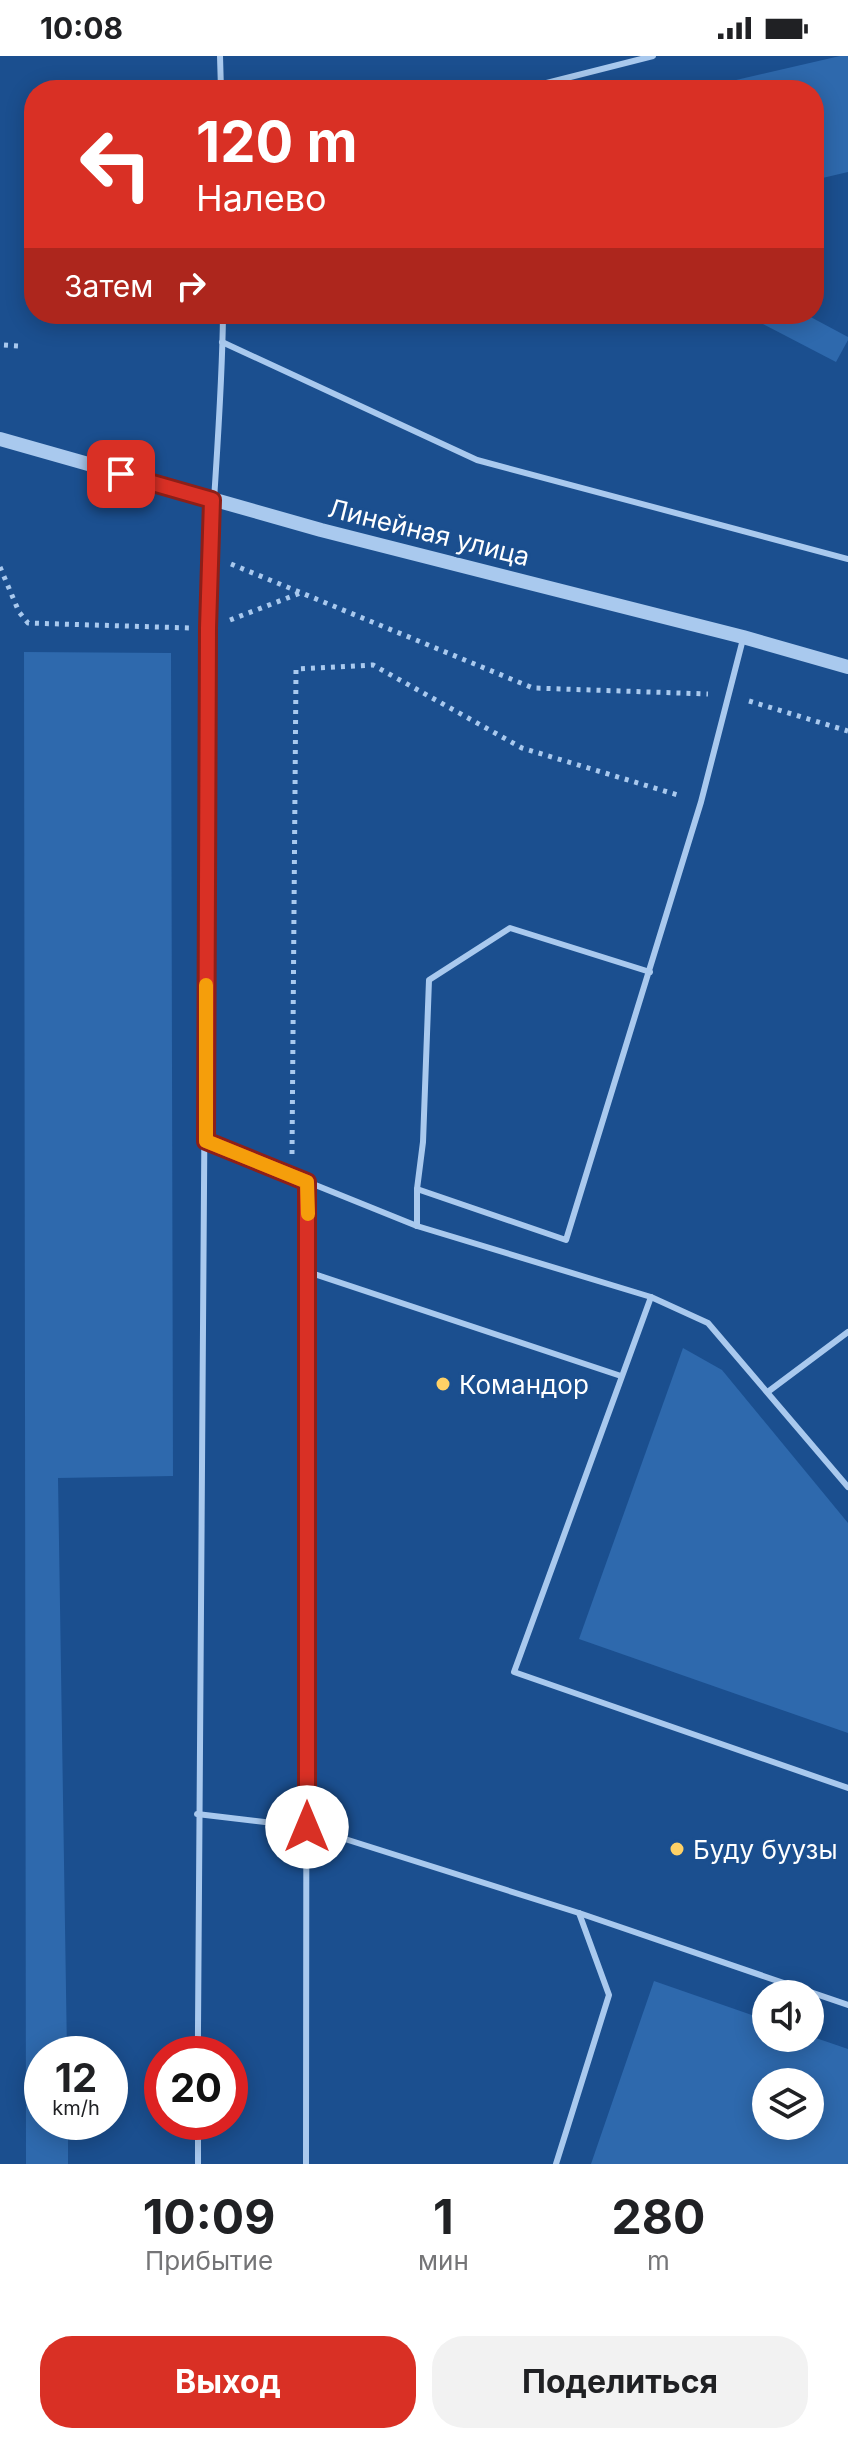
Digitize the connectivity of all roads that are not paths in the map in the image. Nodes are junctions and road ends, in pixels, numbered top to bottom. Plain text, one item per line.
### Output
1 (220, 56) edge
2 (653, 56) edge
3 (221, 80) edge
4 (558, 80) edge
5 (223, 324) edge
6 (222, 342) junction
7 (0, 439) edge
8 (212, 500) junction
9 (848, 559) edge
10 (743, 637) junction
11 (848, 667) edge
12 (650, 972) junction
13 (206, 1141) junction
14 (307, 1182) junction
15 (417, 1189) junction
16 (417, 1226) junction
17 (308, 1272) junction
18 (651, 1297) junction
19 (848, 1332) edge
20 (621, 1376) junction
21 (769, 1391) junction
22 (848, 1487) edge
23 (848, 1788) edge
24 (197, 1814) junction
25 (307, 1827) junction
26 (579, 1913) junction
27 (848, 2005) edge
28 (198, 2036) edge
29 (198, 2140) edge
30 (198, 2164) edge
31 (306, 2164) edge
32 (556, 2164) edge

1 - 3 lane
2 - 4 lane
5 - 6 lane
6 - 8 lane
6 - 9 lane
7 - 8 street, Линейная улица
8 - 10 street, Линейная улица
8 - 13 lane
10 - 11 street, Линейная улица
10 - 12 lane
12 - 15 lane
12 - 15 lane
13 - 14 lane
13 - 24 lane
14 - 16 lane
14 - 17 lane
15 - 16 lane
16 - 18 lane
17 - 20 lane
17 - 25 lane
18 - 20 lane
18 - 21 lane
19 - 21 lane
20 - 23 lane
21 - 22 lane
24 - 25 lane
24 - 28 lane
25 - 26 lane
25 - 31 lane
26 - 27 lane
26 - 32 lane
29 - 30 lane

